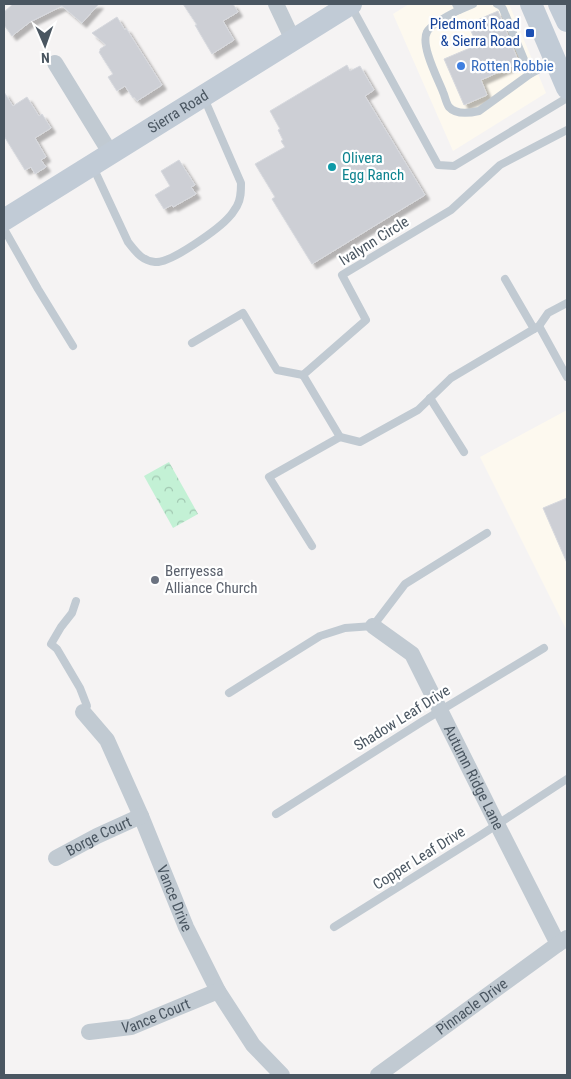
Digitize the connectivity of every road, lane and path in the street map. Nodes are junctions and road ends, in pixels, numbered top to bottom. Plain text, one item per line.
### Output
1 (276, 4) edge
2 (351, 4) edge
3 (473, 4) edge
4 (496, 4) edge
5 (531, 4) edge
6 (559, 4) edge
7 (458, 7) edge
8 (567, 21) edge
9 (293, 40) junction
10 (555, 61) junction
11 (55, 63) dead end
12 (530, 74) junction
13 (567, 88) edge
14 (203, 96) junction
15 (567, 98) edge
16 (567, 130) edge
17 (101, 159) junction
18 (4, 220) edge
19 (4, 229) edge
20 (505, 280) dead end
21 (567, 303) edge
22 (536, 328) junction
23 (192, 343) dead end
24 (73, 346) dead end
25 (303, 375) junction
26 (567, 377) edge
27 (430, 398) junction
28 (340, 437) junction
29 (464, 452) dead end
30 (487, 533) dead end
31 (312, 546) dead end
32 (76, 601) dead end
33 (373, 626) junction
34 (544, 648) dead end
35 (229, 693) dead end
36 (440, 710) junction
37 (83, 712) joint
38 (567, 779) edge
39 (276, 814) dead end
40 (141, 816) junction
41 (497, 824) junction
42 (56, 858) dead end
43 (334, 927) dead end
44 (563, 941) edge
45 (218, 991) junction
46 (89, 1032) dead end
47 (282, 1075) edge
48 (378, 1075) edge

1 - 9 street
2 - 9 street, Sierra Road
2 - 15 lane
3 - 7 lane
4 - 12 lane
5 - 10 street
6 - 8 street
7 - 12 lane
9 - 14 street, Sierra Road
10 - 12 lane
10 - 13 street
11 - 17 street
14 - 17 street, Sierra Road
14 - 17 lane
16 - 25 lane, Ivalynn Circle
17 - 18 street, Sierra Road
19 - 24 lane
20 - 22 lane
21 - 22 lane
22 - 26 lane
22 - 27 lane
23 - 25 lane
25 - 28 lane
27 - 28 lane
27 - 29 lane
28 - 31 lane
30 - 33 lane
32 - 37 lane
33 - 35 lane
33 - 36 street, Autumn Ridge Lane
34 - 36 lane, Shadow Leaf Drive
36 - 39 lane, Shadow Leaf Drive
36 - 41 street, Autumn Ridge Lane
37 - 40 street, Vance Drive
38 - 41 lane, Copper Leaf Drive
40 - 42 street, Borge Court
40 - 45 street, Vance Drive
41 - 43 lane, Copper Leaf Drive
41 - 44 street, Autumn Ridge Lane
44 - 48 street, Pinnacle Drive
45 - 46 street, Vance Court
45 - 47 street, Vance Drive

